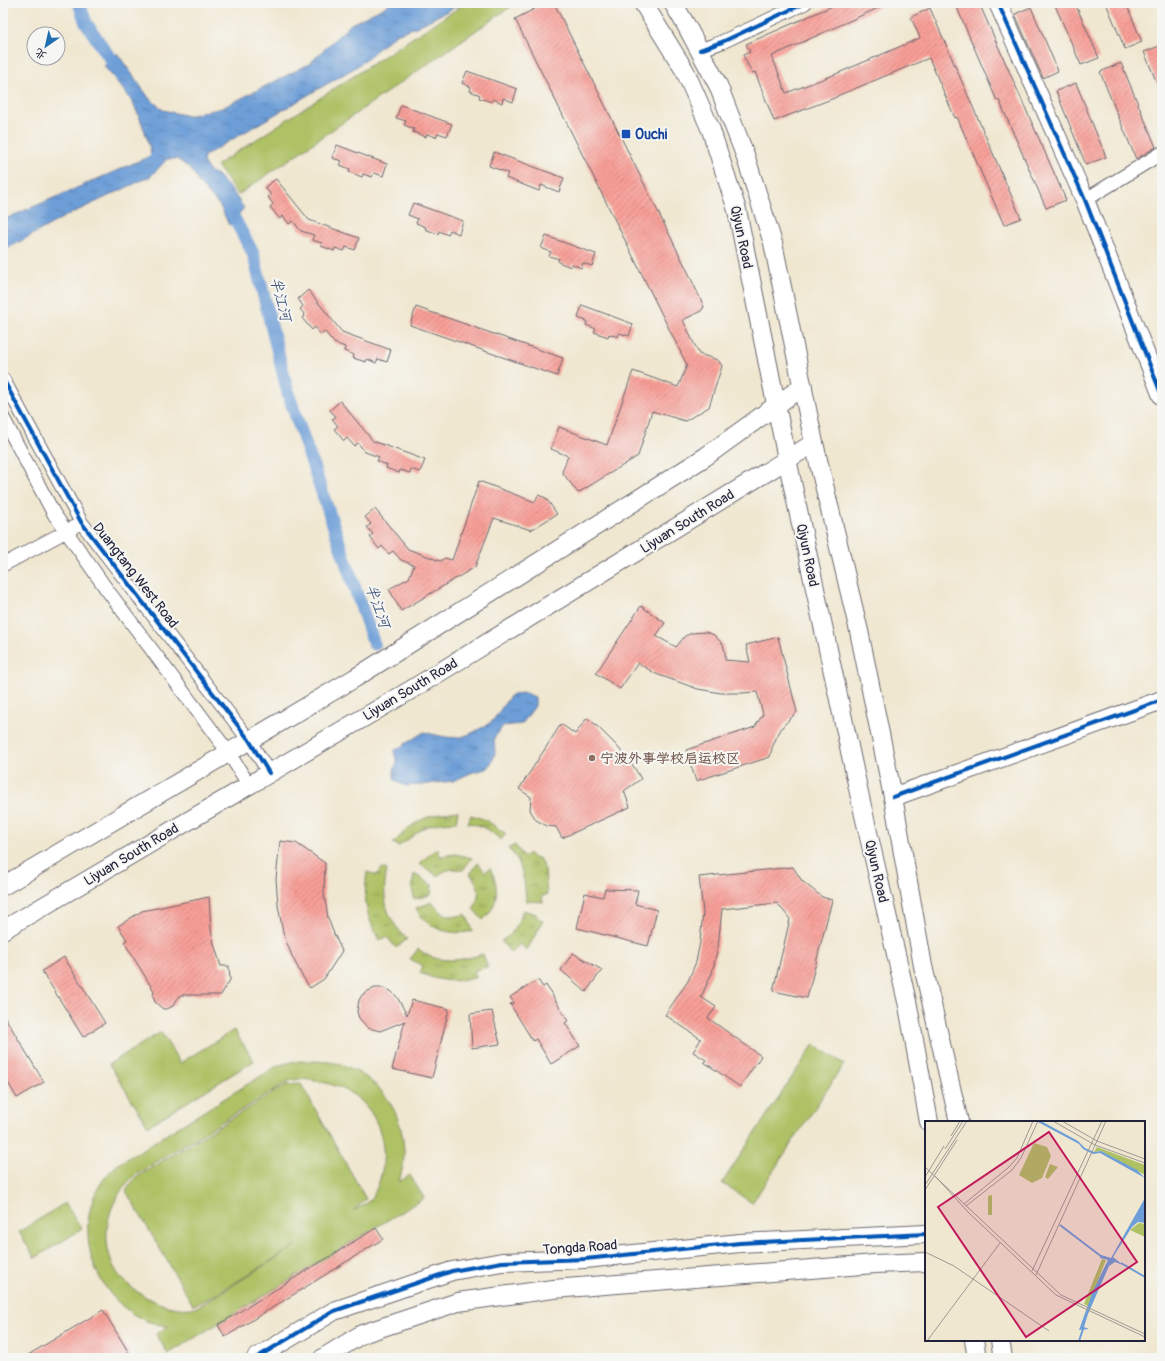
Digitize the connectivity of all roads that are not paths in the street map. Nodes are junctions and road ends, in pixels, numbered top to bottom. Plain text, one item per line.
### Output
1 (643, 3) edge
2 (673, 3) edge
3 (805, 3) edge
4 (998, 3) edge
5 (700, 50) junction
6 (1162, 153) edge
7 (1085, 200) junction
8 (3, 379) edge
9 (803, 386) junction
10 (1162, 396) edge
11 (776, 406) junction
12 (3, 418) edge
13 (814, 443) junction
14 (787, 459) junction
15 (81, 522) junction
16 (66, 532) junction
17 (3, 564) edge
18 (1162, 700) edge
19 (249, 740) junction
20 (228, 752) junction
21 (269, 773) junction
22 (249, 785) junction
23 (893, 797) junction
24 (4, 884) edge
25 (3, 930) edge
26 (929, 1121) edge
27 (959, 1121) edge
28 (925, 1234) edge
29 (925, 1262) edge
30 (974, 1341) edge
31 (1000, 1341) edge
32 (256, 1358) edge
33 (323, 1358) edge
34 (977, 1358) edge
35 (1004, 1358) edge

1 - 11 main road, Qiyun Road
2 - 5 main road, Qiyun Road
3 - 5 street
4 - 7 main road
5 - 9 main road, Qiyun Road
6 - 7 street
7 - 10 main road
8 - 15 street, Duangtang West Road
9 - 11 main road
9 - 13 main road, Qiyun Road
11 - 14 main road, Qiyun Road
11 - 19 main road
12 - 16 street, Duangtang West Road
13 - 14 main road, Liyuan South Road
13 - 23 main road, Qiyun Road
14 - 21 main road, Liyuan South Road
14 - 26 main road, Qiyun Road
15 - 16 street
15 - 19 street, Duangtang West Road
16 - 17 street
16 - 20 street, Duangtang West Road
18 - 23 main road
19 - 20 main road
19 - 21 street, Duangtang West Road
20 - 22 street, Duangtang West Road
20 - 24 main road
21 - 22 main road, Liyuan South Road
22 - 25 main road, Liyuan South Road
23 - 27 main road, Qiyun Road
28 - 32 main road, Tongda Road
29 - 33 main road
30 - 34 main road
31 - 35 main road

